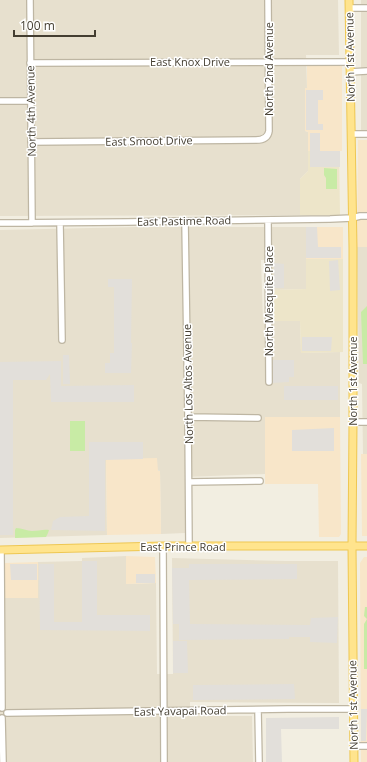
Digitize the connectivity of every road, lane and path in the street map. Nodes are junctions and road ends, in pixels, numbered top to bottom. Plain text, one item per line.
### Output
1 (30, 0) edge
2 (268, 0) edge
3 (350, 0) edge
4 (349, 8) junction
5 (367, 8) edge
6 (269, 62) junction
7 (350, 62) junction
8 (30, 63) junction
9 (367, 71) edge
10 (350, 72) junction
11 (0, 101) edge
12 (31, 101) junction
13 (351, 134) junction
14 (367, 134) edge
15 (267, 138) joint
16 (31, 142) junction
17 (367, 216) edge
18 (352, 218) junction
19 (186, 220) junction
20 (268, 220) junction
21 (32, 222) junction
22 (0, 223) edge
23 (60, 223) junction
24 (62, 340) dead end
25 (269, 382) dead end
26 (188, 417) junction
27 (258, 418) dead end
28 (353, 422) junction
29 (367, 422) edge
30 (260, 481) dead end
31 (189, 482) junction
32 (163, 546) junction
33 (352, 546) junction
34 (367, 546) edge
35 (189, 547) junction
36 (0, 550) edge
37 (1, 708) edge
38 (258, 710) junction
39 (354, 710) junction
40 (164, 711) junction
41 (7, 713) junction
42 (1, 718) edge
43 (354, 746) junction
44 (367, 746) edge
45 (2, 762) edge
46 (164, 762) edge
47 (258, 762) edge
48 (354, 762) edge

1 - 8 street, North 4th Avenue
2 - 6 street, North 2nd Avenue
3 - 4 main road, North 1st Avenue
4 - 5 street
4 - 7 main road, North 1st Avenue
6 - 7 street, East Knox Drive
6 - 8 street, East Knox Drive
6 - 15 street, North 2nd Avenue
7 - 10 main road, North 1st Avenue
8 - 12 street, North 4th Avenue
9 - 10 street
10 - 13 main road, North 1st Avenue
11 - 12 street
12 - 16 street, North 4th Avenue
13 - 14 street
13 - 18 main road, North 1st Avenue
15 - 16 street, East Smoot Drive
16 - 21 street, North 4th Avenue
17 - 18 street, East Pastime Road
18 - 20 street, East Pastime Road
18 - 28 main road, North 1st Avenue
19 - 20 street, East Pastime Road
19 - 23 street, East Pastime Road
19 - 26 street, North Los Altos Avenue
20 - 25 street, North Mesquite Place
21 - 22 street, East Pastime Road
21 - 23 street, East Pastime Road
23 - 24 street
26 - 27 street
26 - 31 street, North Los Altos Avenue
28 - 29 street
28 - 33 main road, North 1st Avenue
30 - 31 street
31 - 35 street, North Los Altos Avenue
32 - 35 main road, East Prince Road
32 - 36 main road, East Prince Road
32 - 40 street
33 - 34 main road, East Prince Road
33 - 35 main road, East Prince Road
33 - 39 main road, North 1st Avenue
36 - 37 street
37 - 41 street
38 - 39 street, East Yavapai Road
38 - 40 street, East Yavapai Road
38 - 47 street
39 - 43 main road, North 1st Avenue
40 - 41 street, East Yavapai Road
40 - 46 street
41 - 42 street
42 - 45 street
43 - 44 street
43 - 48 main road, North 1st Avenue

